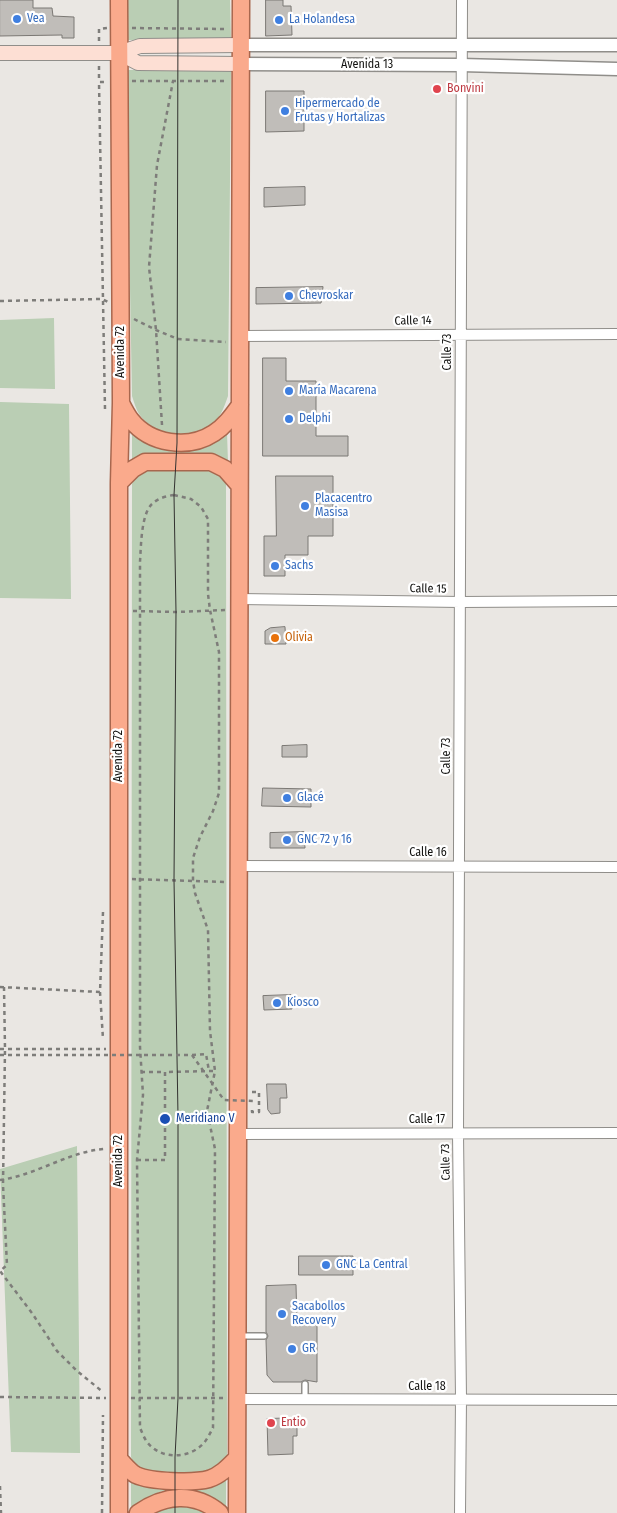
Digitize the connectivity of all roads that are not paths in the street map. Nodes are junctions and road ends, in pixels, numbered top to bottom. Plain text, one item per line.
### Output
1 (119, 0) edge
2 (241, 0) edge
3 (462, 0) edge
4 (240, 45) junction
5 (462, 45) junction
6 (617, 45) edge
7 (0, 53) edge
8 (119, 53) junction
9 (240, 64) junction
10 (461, 66) junction
11 (617, 69) edge
12 (461, 333) junction
13 (617, 334) edge
14 (240, 336) junction
15 (121, 403) junction
16 (240, 405) junction
17 (119, 483) junction
18 (239, 485) junction
19 (617, 601) edge
20 (461, 602) junction
21 (239, 604) junction
22 (238, 866) junction
23 (459, 866) junction
24 (617, 867) edge
25 (458, 1133) junction
26 (617, 1133) edge
27 (238, 1134) junction
28 (237, 1336) junction
29 (264, 1336) dead end
30 (305, 1384) dead end
31 (237, 1399) junction
32 (305, 1399) junction
33 (461, 1399) junction
34 (617, 1400) edge
35 (237, 1458) junction
36 (119, 1459) junction
37 (119, 1513) edge
38 (138, 1513) edge
39 (220, 1513) edge
40 (236, 1513) edge
41 (460, 1513) edge

1 - 8 highway, Avenida 72
2 - 4 highway
3 - 5 street, Calle 73
4 - 5 street, Avenida 13
4 - 8 main road, Avenida 13
4 - 9 highway
5 - 6 street, Avenida 13
5 - 10 street, Calle 73
7 - 8 main road, Avenida 13
8 - 9 main road, Avenida 13
8 - 15 highway, Avenida 72
9 - 10 street, Avenida 13
9 - 14 highway
10 - 11 street, Avenida 13
10 - 12 street, Calle 73
12 - 13 street, Calle 14
12 - 14 street, Calle 14
12 - 20 street, Calle 73
14 - 16 highway
15 - 16 highway
15 - 17 highway, Avenida 72
16 - 18 highway
17 - 18 highway
17 - 36 highway, Avenida 72
18 - 21 highway
19 - 20 street, Calle 15
20 - 21 street, Calle 15
20 - 23 street, Calle 73
21 - 22 highway
22 - 23 street, Calle 16
22 - 27 highway
23 - 24 street, Calle 16
23 - 25 street, Calle 73
25 - 26 street, Calle 17
25 - 27 street, Calle 17
25 - 33 street, Calle 73
27 - 28 highway
28 - 29 lane
28 - 31 highway
30 - 32 lane
31 - 32 street, Calle 18
31 - 35 highway
32 - 33 street, Calle 18
33 - 34 street, Calle 18
33 - 41 street, Calle 73
35 - 36 highway
35 - 40 highway
36 - 37 highway, Avenida 72
38 - 39 highway

